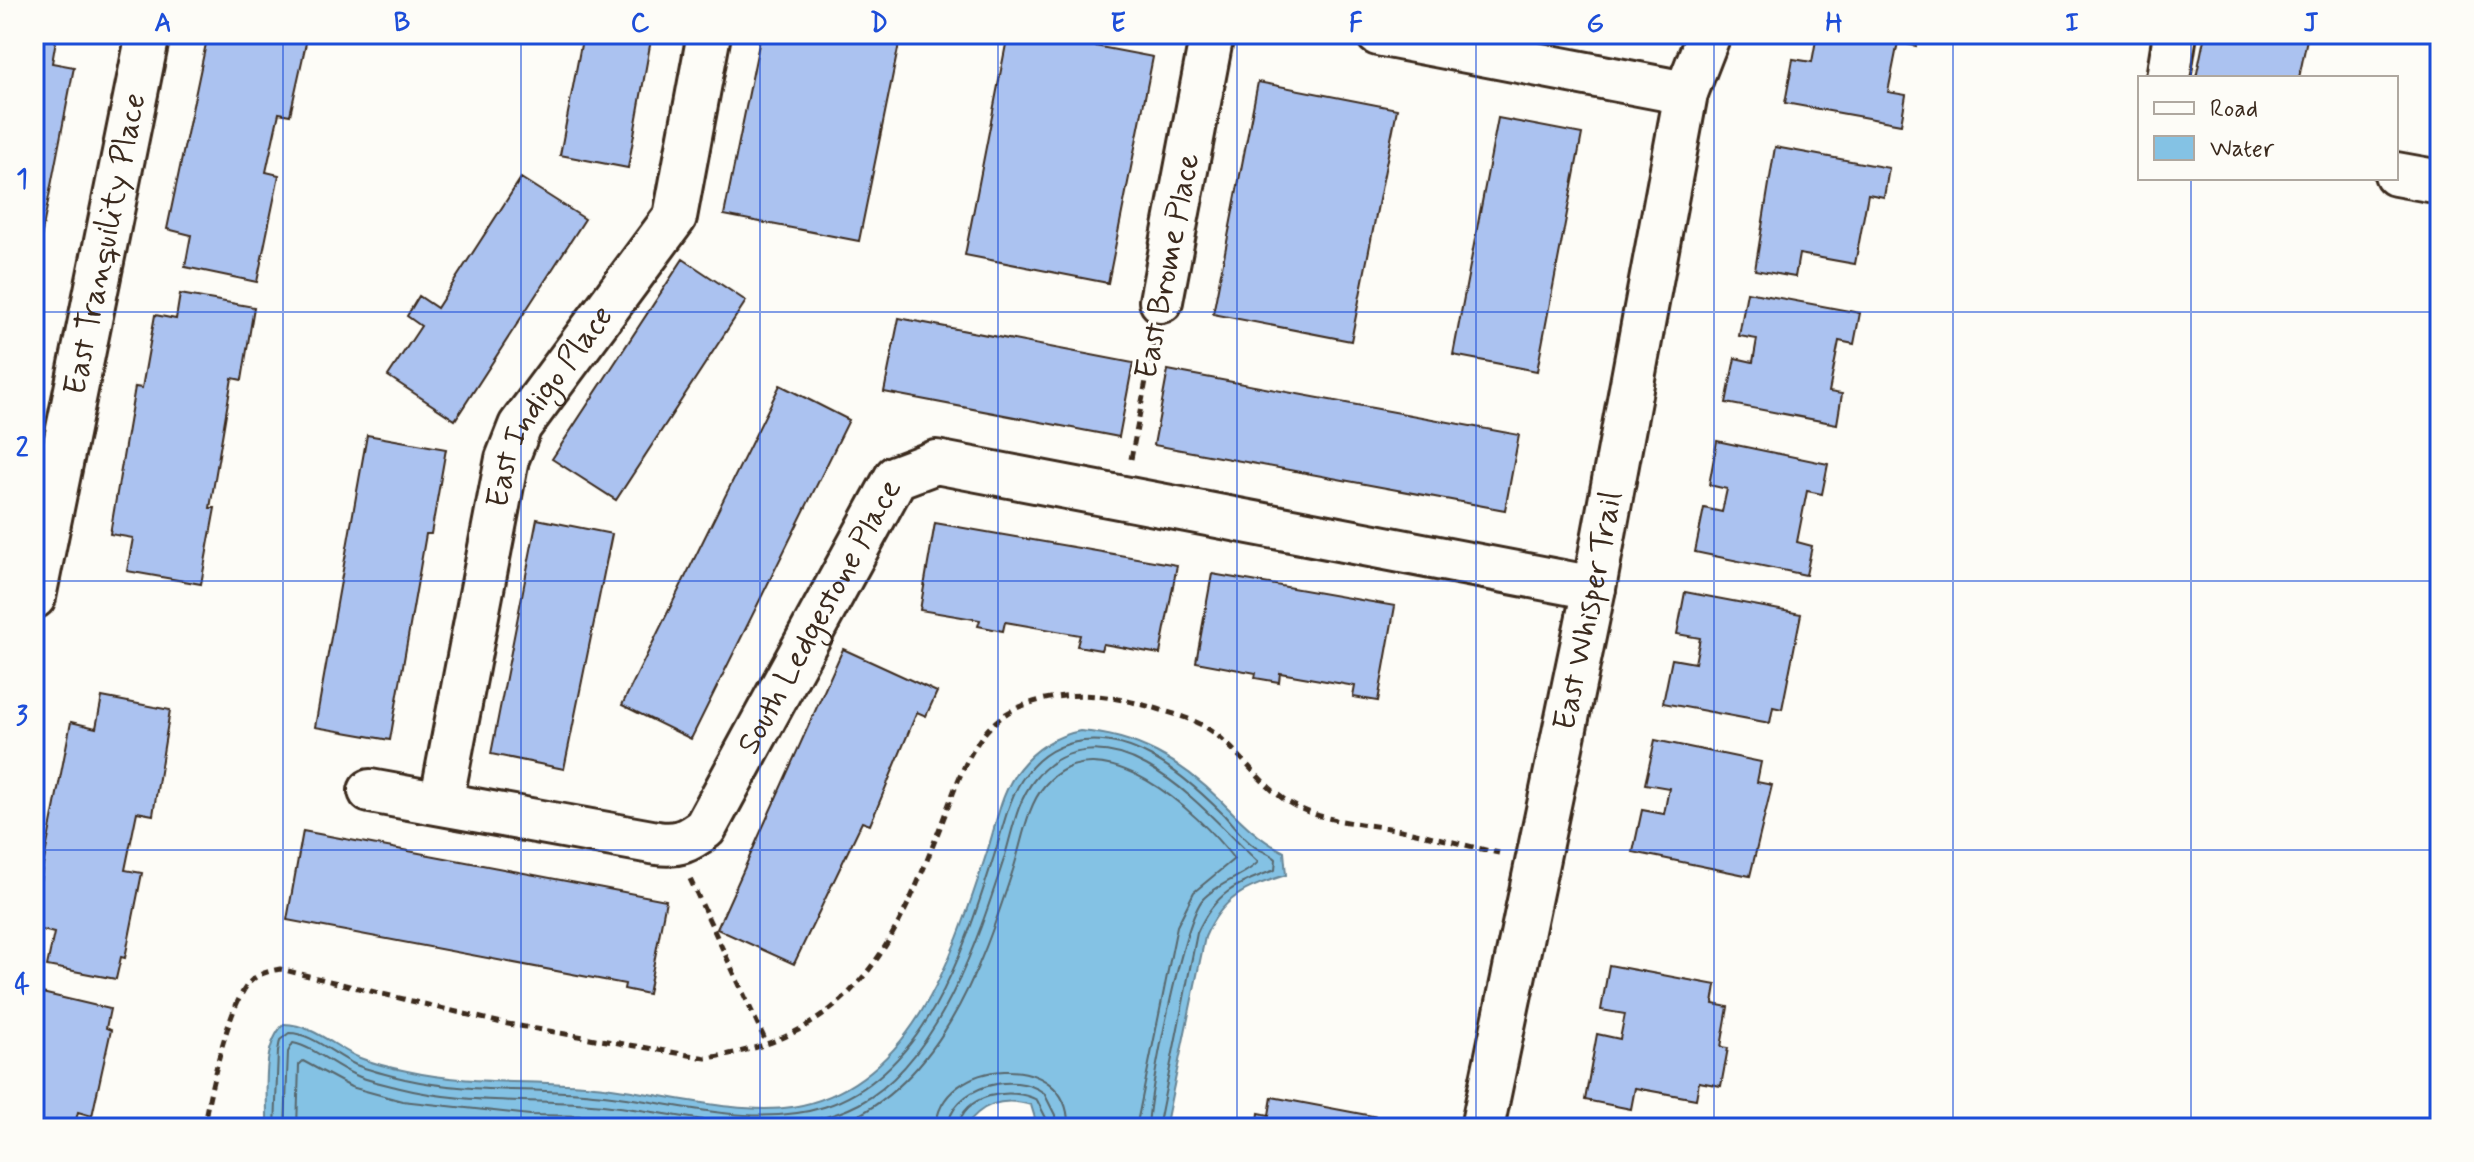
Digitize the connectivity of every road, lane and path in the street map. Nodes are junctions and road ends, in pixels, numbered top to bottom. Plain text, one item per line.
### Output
1 (148, 34) edge
2 (709, 34) edge
3 (1212, 34) edge
4 (1378, 34) edge
5 (1678, 34) edge
6 (1709, 34) edge
7 (2175, 34) edge
8 (2168, 76) edge
9 (1686, 93) junction
10 (2398, 174) edge
11 (2440, 182) edge
12 (1161, 301) joint
13 (1124, 499) junction
14 (1594, 588) junction
15 (34, 597) edge
16 (370, 791) dead end
17 (441, 803) junction
18 (674, 845) junction
19 (1535, 861) junction
20 (767, 1044) junction
21 (203, 1128) edge
22 (1482, 1128) edge

1 - 15 street, East Tranquility Place
2 - 17 street, East Indigo Place
3 - 12 street, East Brome Place
4 - 9 street
5 - 9 street, East Whisper Trail
6 - 9 street, East Whisper Trail
7 - 8 street
9 - 14 street, East Whisper Trail
10 - 11 street
12 - 13 path, East Brome Place
13 - 14 street, South Ledgestone Place
13 - 18 street, South Ledgestone Place
14 - 19 street, East Whisper Trail
16 - 17 street
17 - 18 street
18 - 20 path
19 - 20 path
19 - 22 street, East Whisper Trail
20 - 21 path

